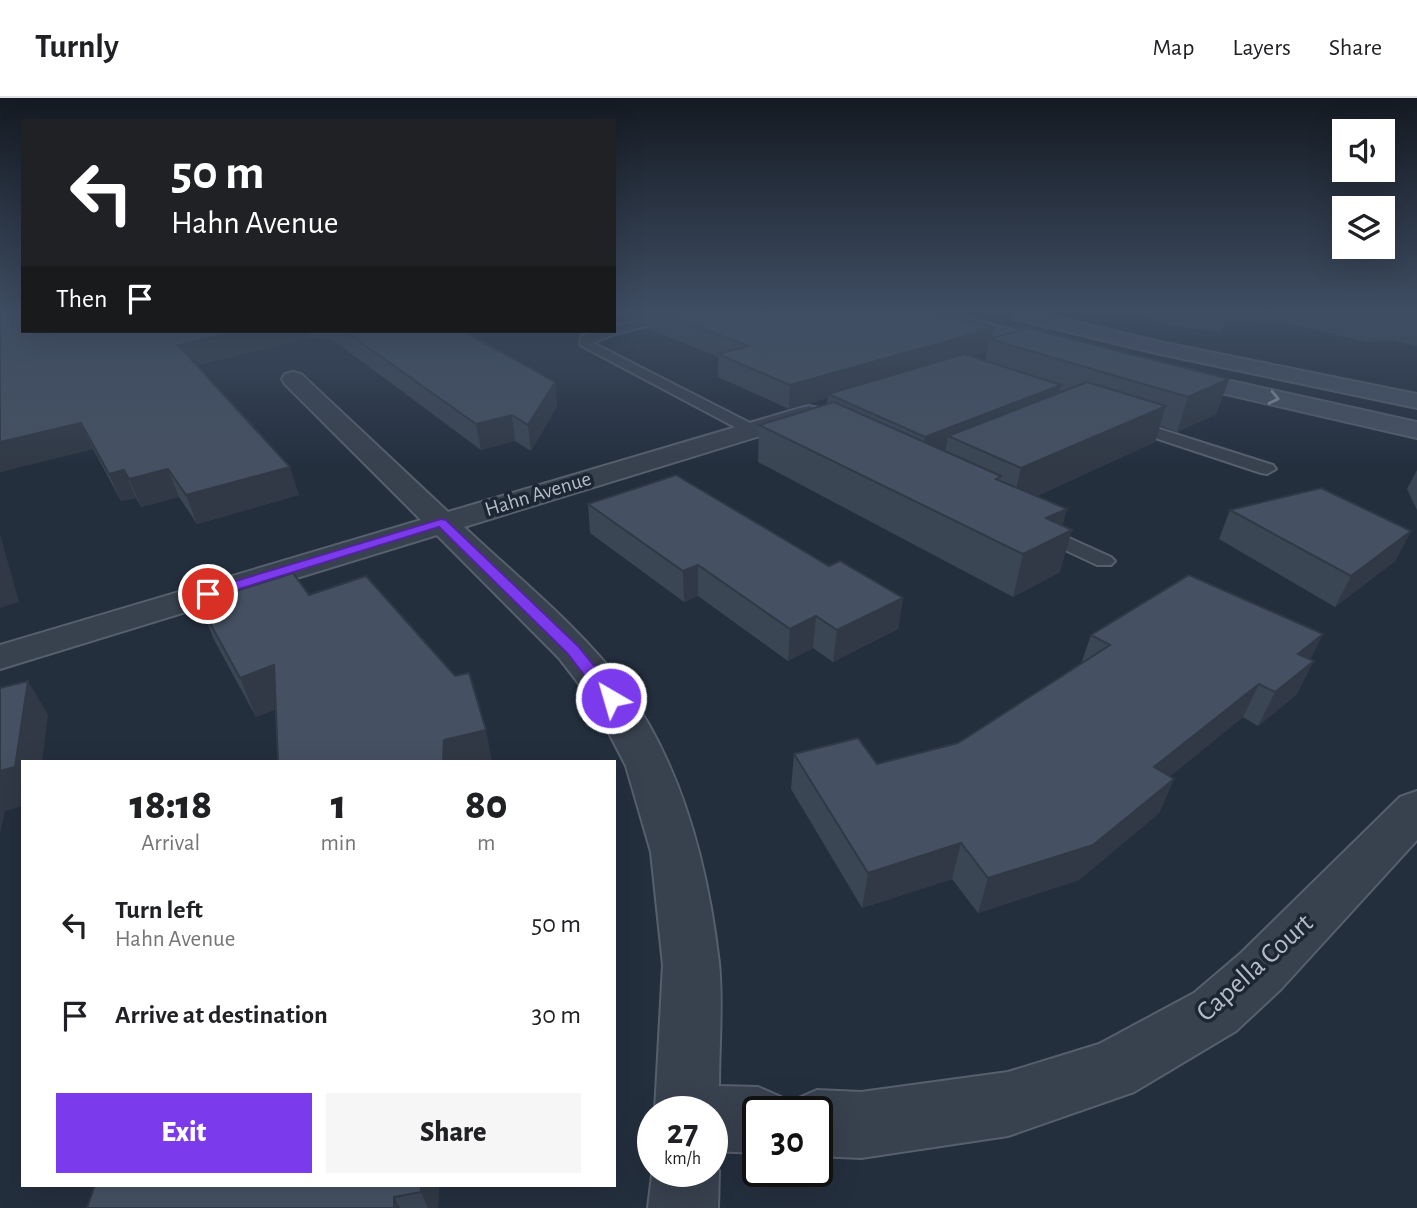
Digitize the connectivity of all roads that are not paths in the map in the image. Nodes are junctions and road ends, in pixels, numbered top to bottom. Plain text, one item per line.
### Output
1 (620, 362) edge
2 (1194, 362) edge
3 (1154, 371) edge
4 (293, 379) dead end
5 (1417, 401) edge
6 (822, 416) edge
7 (1114, 420) edge
8 (752, 430) junction
9 (1417, 430) edge
10 (1268, 469) dead end
11 (1018, 520) edge
12 (441, 522) junction
13 (1104, 561) dead end
14 (0, 657) edge
15 (1417, 809) edge
16 (687, 1096) edge
17 (833, 1124) edge
18 (684, 1187) edge
19 (683, 1208) edge

1 - 8 lane
2 - 5 main road
3 -> 9 main road
4 - 12 street
6 - 8 street, Hahn Avenue
7 - 10 lane
8 - 12 street, Hahn Avenue
11 - 13 lane
12 - 14 street, Hahn Avenue
12 - 16 street
15 - 17 street, Capella Court
18 - 19 street

